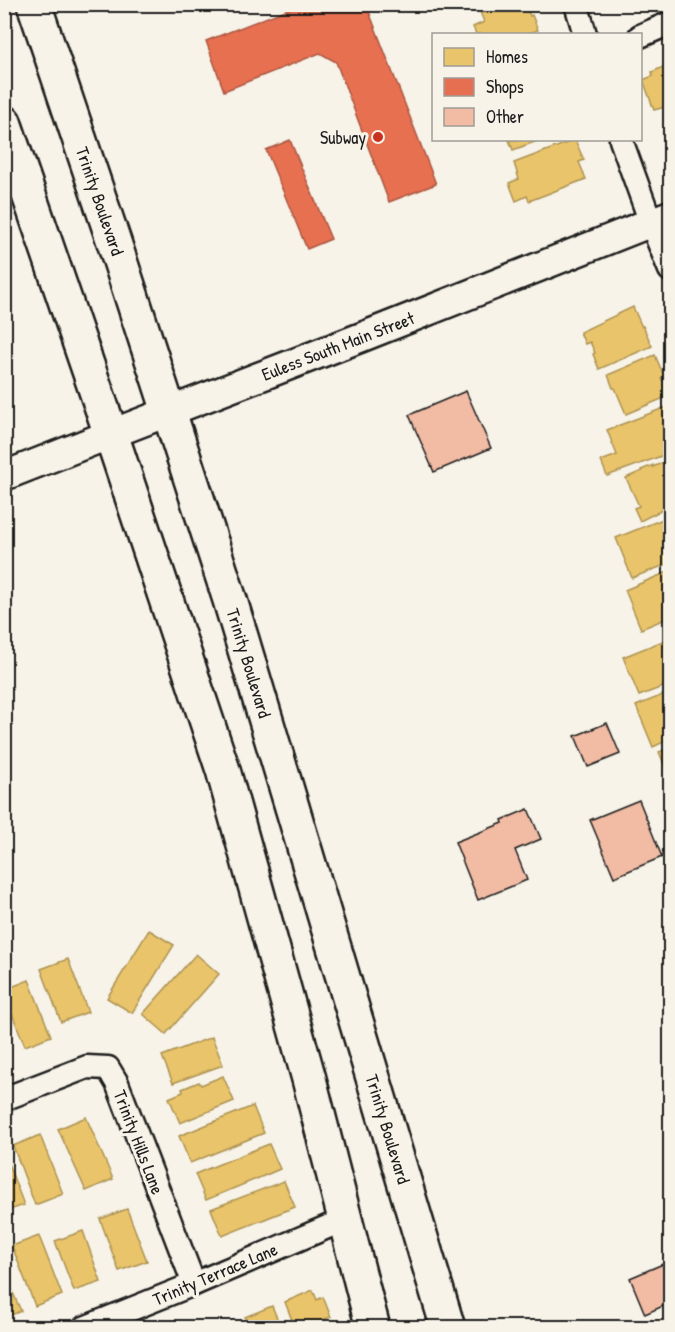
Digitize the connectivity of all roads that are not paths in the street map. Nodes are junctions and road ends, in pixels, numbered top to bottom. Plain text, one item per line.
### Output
1 (34, 4) edge
2 (576, 4) edge
3 (670, 23) edge
4 (585, 33) edge
5 (642, 35) edge
6 (4, 122) edge
7 (622, 141) edge
8 (661, 219) edge
9 (670, 270) edge
10 (168, 412) junction
11 (111, 434) junction
12 (4, 476) edge
13 (4, 1099) edge
14 (346, 1219) junction
15 (194, 1284) junction
16 (84, 1328) edge
17 (373, 1328) edge
18 (448, 1328) edge

1 - 10 main road, Trinity Boulevard
2 - 4 street
3 - 5 street
6 - 11 main road
7 - 8 street
8 - 9 street
8 - 10 street, Euless South Main Street
10 - 11 street, Euless South Main Street
10 - 18 main road, Trinity Boulevard
11 - 12 street, Euless South Main Street
11 - 14 main road
13 - 15 street, Trinity Hills Lane
14 - 15 street, Trinity Terrace Lane
14 - 17 main road
15 - 16 street, Trinity Terrace Lane

